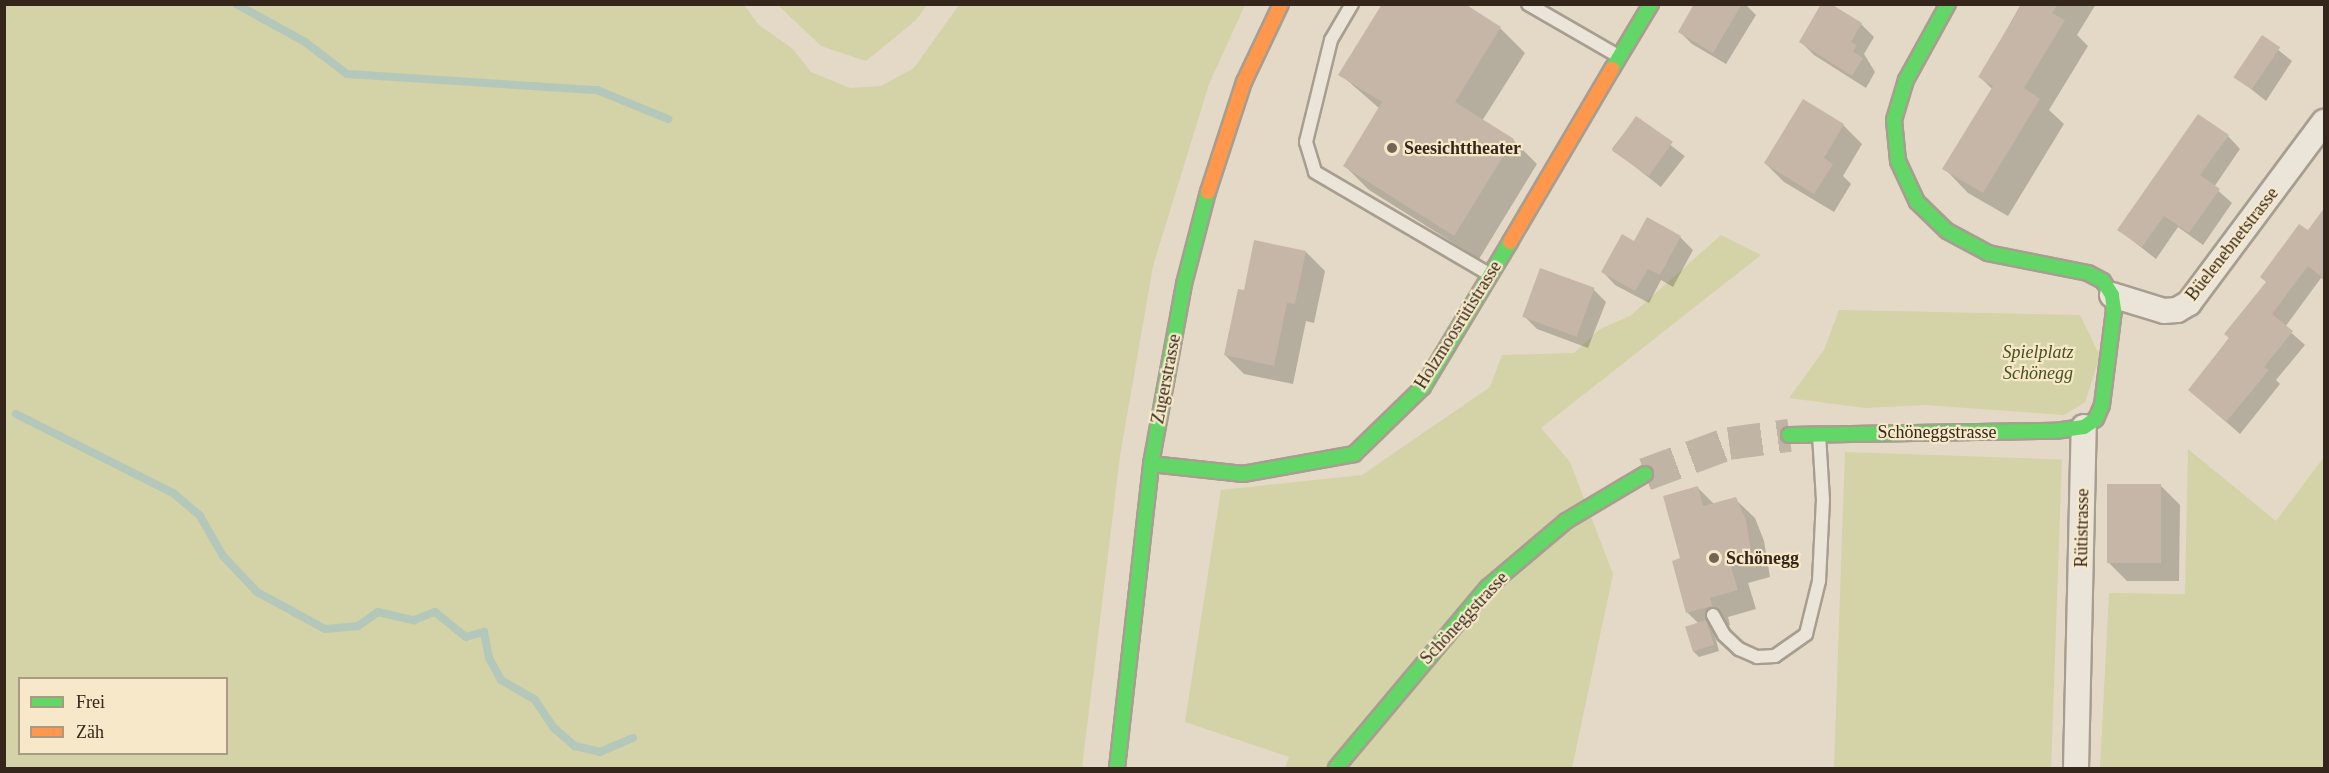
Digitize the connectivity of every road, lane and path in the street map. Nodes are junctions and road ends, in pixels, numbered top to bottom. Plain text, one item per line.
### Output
1 (1281, 4) edge
2 (1352, 4) edge
3 (1528, 4) edge
4 (1651, 4) edge
5 (1948, 4) edge
6 (1619, 56) junction
7 (2325, 122) edge
8 (1490, 275) junction
9 (2112, 296) junction
10 (2084, 427) junction
11 (1819, 434) junction
12 (1789, 435) tunnel mouth
13 (1151, 464) junction
14 (1645, 474) tunnel mouth
15 (1713, 615) dead end
16 (1117, 768) edge
17 (1336, 768) edge
18 (2076, 768) edge

1 - 13 street, Zugerstrasse
2 - 8 lane
3 - 6 lane
4 - 6 street, Holzmoosrütistrasse
5 - 9 street
6 - 8 street, Holzmoosrütistrasse
7 - 9 street, Büelenebnetstrasse
8 - 13 street, Holzmoosrütistrasse
9 - 10 street
10 - 11 street, Schöneggstrasse
10 - 18 street, Rütistrasse
11 - 12 street, Schöneggstrasse
11 - 15 lane
13 - 16 street, Zugerstrasse
14 - 17 street, Schöneggstrasse

